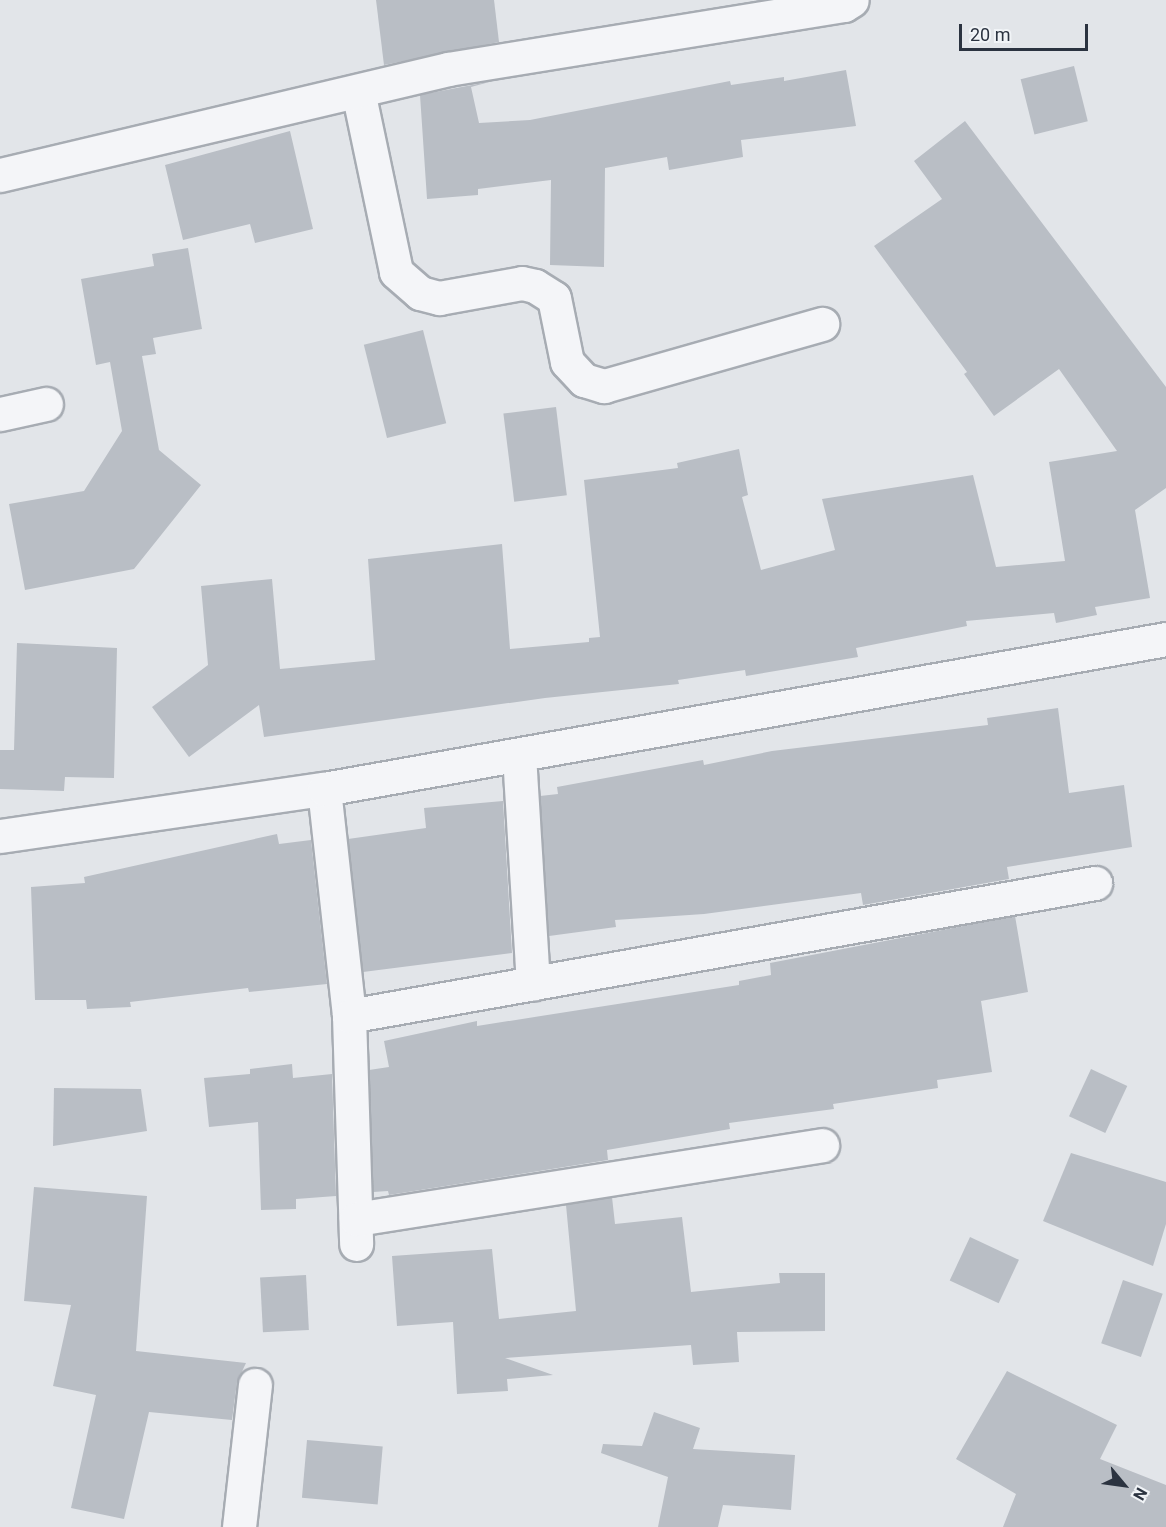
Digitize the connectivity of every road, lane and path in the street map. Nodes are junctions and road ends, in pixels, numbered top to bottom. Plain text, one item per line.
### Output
1 (852, 0) edge
2 (358, 91) junction
3 (0, 175) edge
4 (822, 324) dead end
5 (46, 404) dead end
6 (0, 414) edge
7 (1166, 639) edge
8 (519, 755) junction
9 (324, 789) junction
10 (0, 836) edge
11 (1095, 884) dead end
12 (533, 984) junction
13 (349, 1016) junction
14 (822, 1145) dead end
15 (255, 1385) dead end
16 (239, 1527) edge

1 - 2 street
2 - 3 street
2 - 4 street
5 - 6 street
7 - 8 street
8 - 9 street
8 - 12 street
9 - 10 street
9 - 13 street
11 - 12 street
12 - 13 street
13 - 14 street
15 - 16 street

